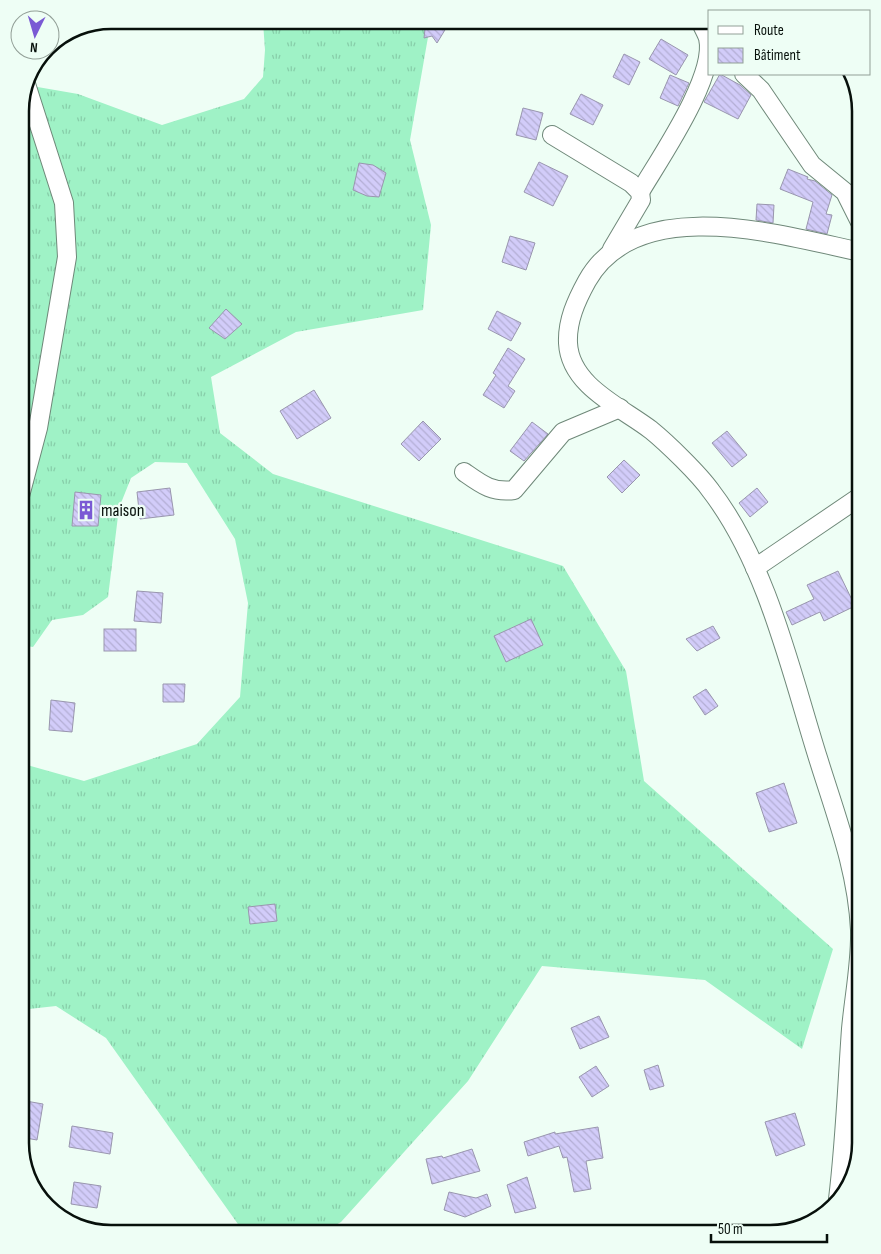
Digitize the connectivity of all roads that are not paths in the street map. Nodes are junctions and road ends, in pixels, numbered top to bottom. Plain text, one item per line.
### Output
1 (708, 58) edge
2 (745, 75) edge
3 (30, 98) edge
4 (552, 135) dead end
5 (640, 192) junction
6 (852, 206) edge
7 (852, 250) edge
8 (611, 252) junction
9 (620, 408) junction
10 (29, 462) edge
11 (464, 472) dead end
12 (852, 502) edge
13 (755, 568) junction
14 (852, 868) edge
15 (852, 1029) edge
16 (839, 1187) edge

1 - 5 street
2 - 6 street
3 - 10 street
4 - 5 street
5 - 8 street
7 - 8 street
8 - 9 street
9 - 11 street
9 - 13 street
12 - 13 street
13 - 14 street
15 - 16 street

